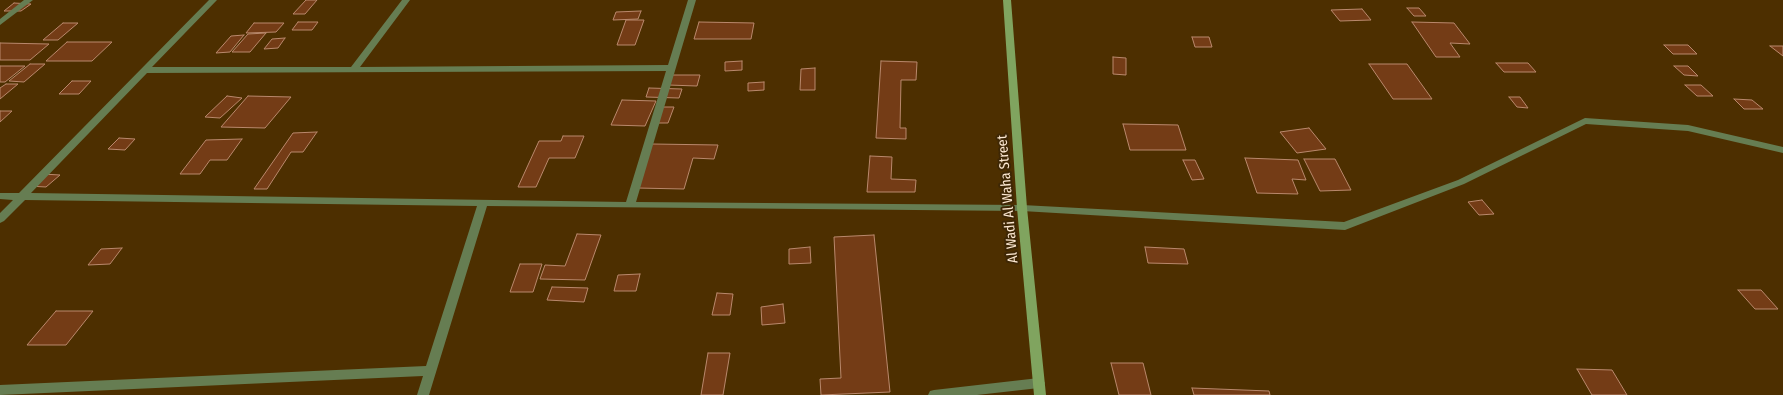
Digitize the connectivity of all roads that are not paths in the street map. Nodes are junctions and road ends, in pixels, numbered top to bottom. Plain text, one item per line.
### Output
1 (29, 0) edge
2 (213, 0) edge
3 (406, 0) edge
4 (692, 0) edge
5 (1007, 0) edge
6 (0, 23) edge
7 (672, 68) junction
8 (144, 70) junction
9 (354, 70) junction
10 (1783, 150) edge
11 (0, 196) edge
12 (20, 197) junction
13 (484, 203) junction
14 (630, 205) junction
15 (1022, 208) junction
16 (0, 219) edge
17 (431, 371) junction
18 (1039, 389) edge
19 (0, 390) edge
20 (47, 391) edge
21 (423, 395) edge
22 (934, 395) edge

1 - 6 street
2 - 8 street
3 - 9 street
4 - 7 street
5 - 15 main road, Al Wadi Al Waha Street
7 - 9 street
7 - 14 street
8 - 9 street
8 - 12 street
10 - 15 street
11 - 12 street
12 - 13 street
12 - 16 street
13 - 14 street
13 - 17 street
14 - 15 street
15 - 18 main road, Al Wadi Al Waha Street
17 - 20 street
17 - 21 street
18 - 22 street
19 - 20 street

